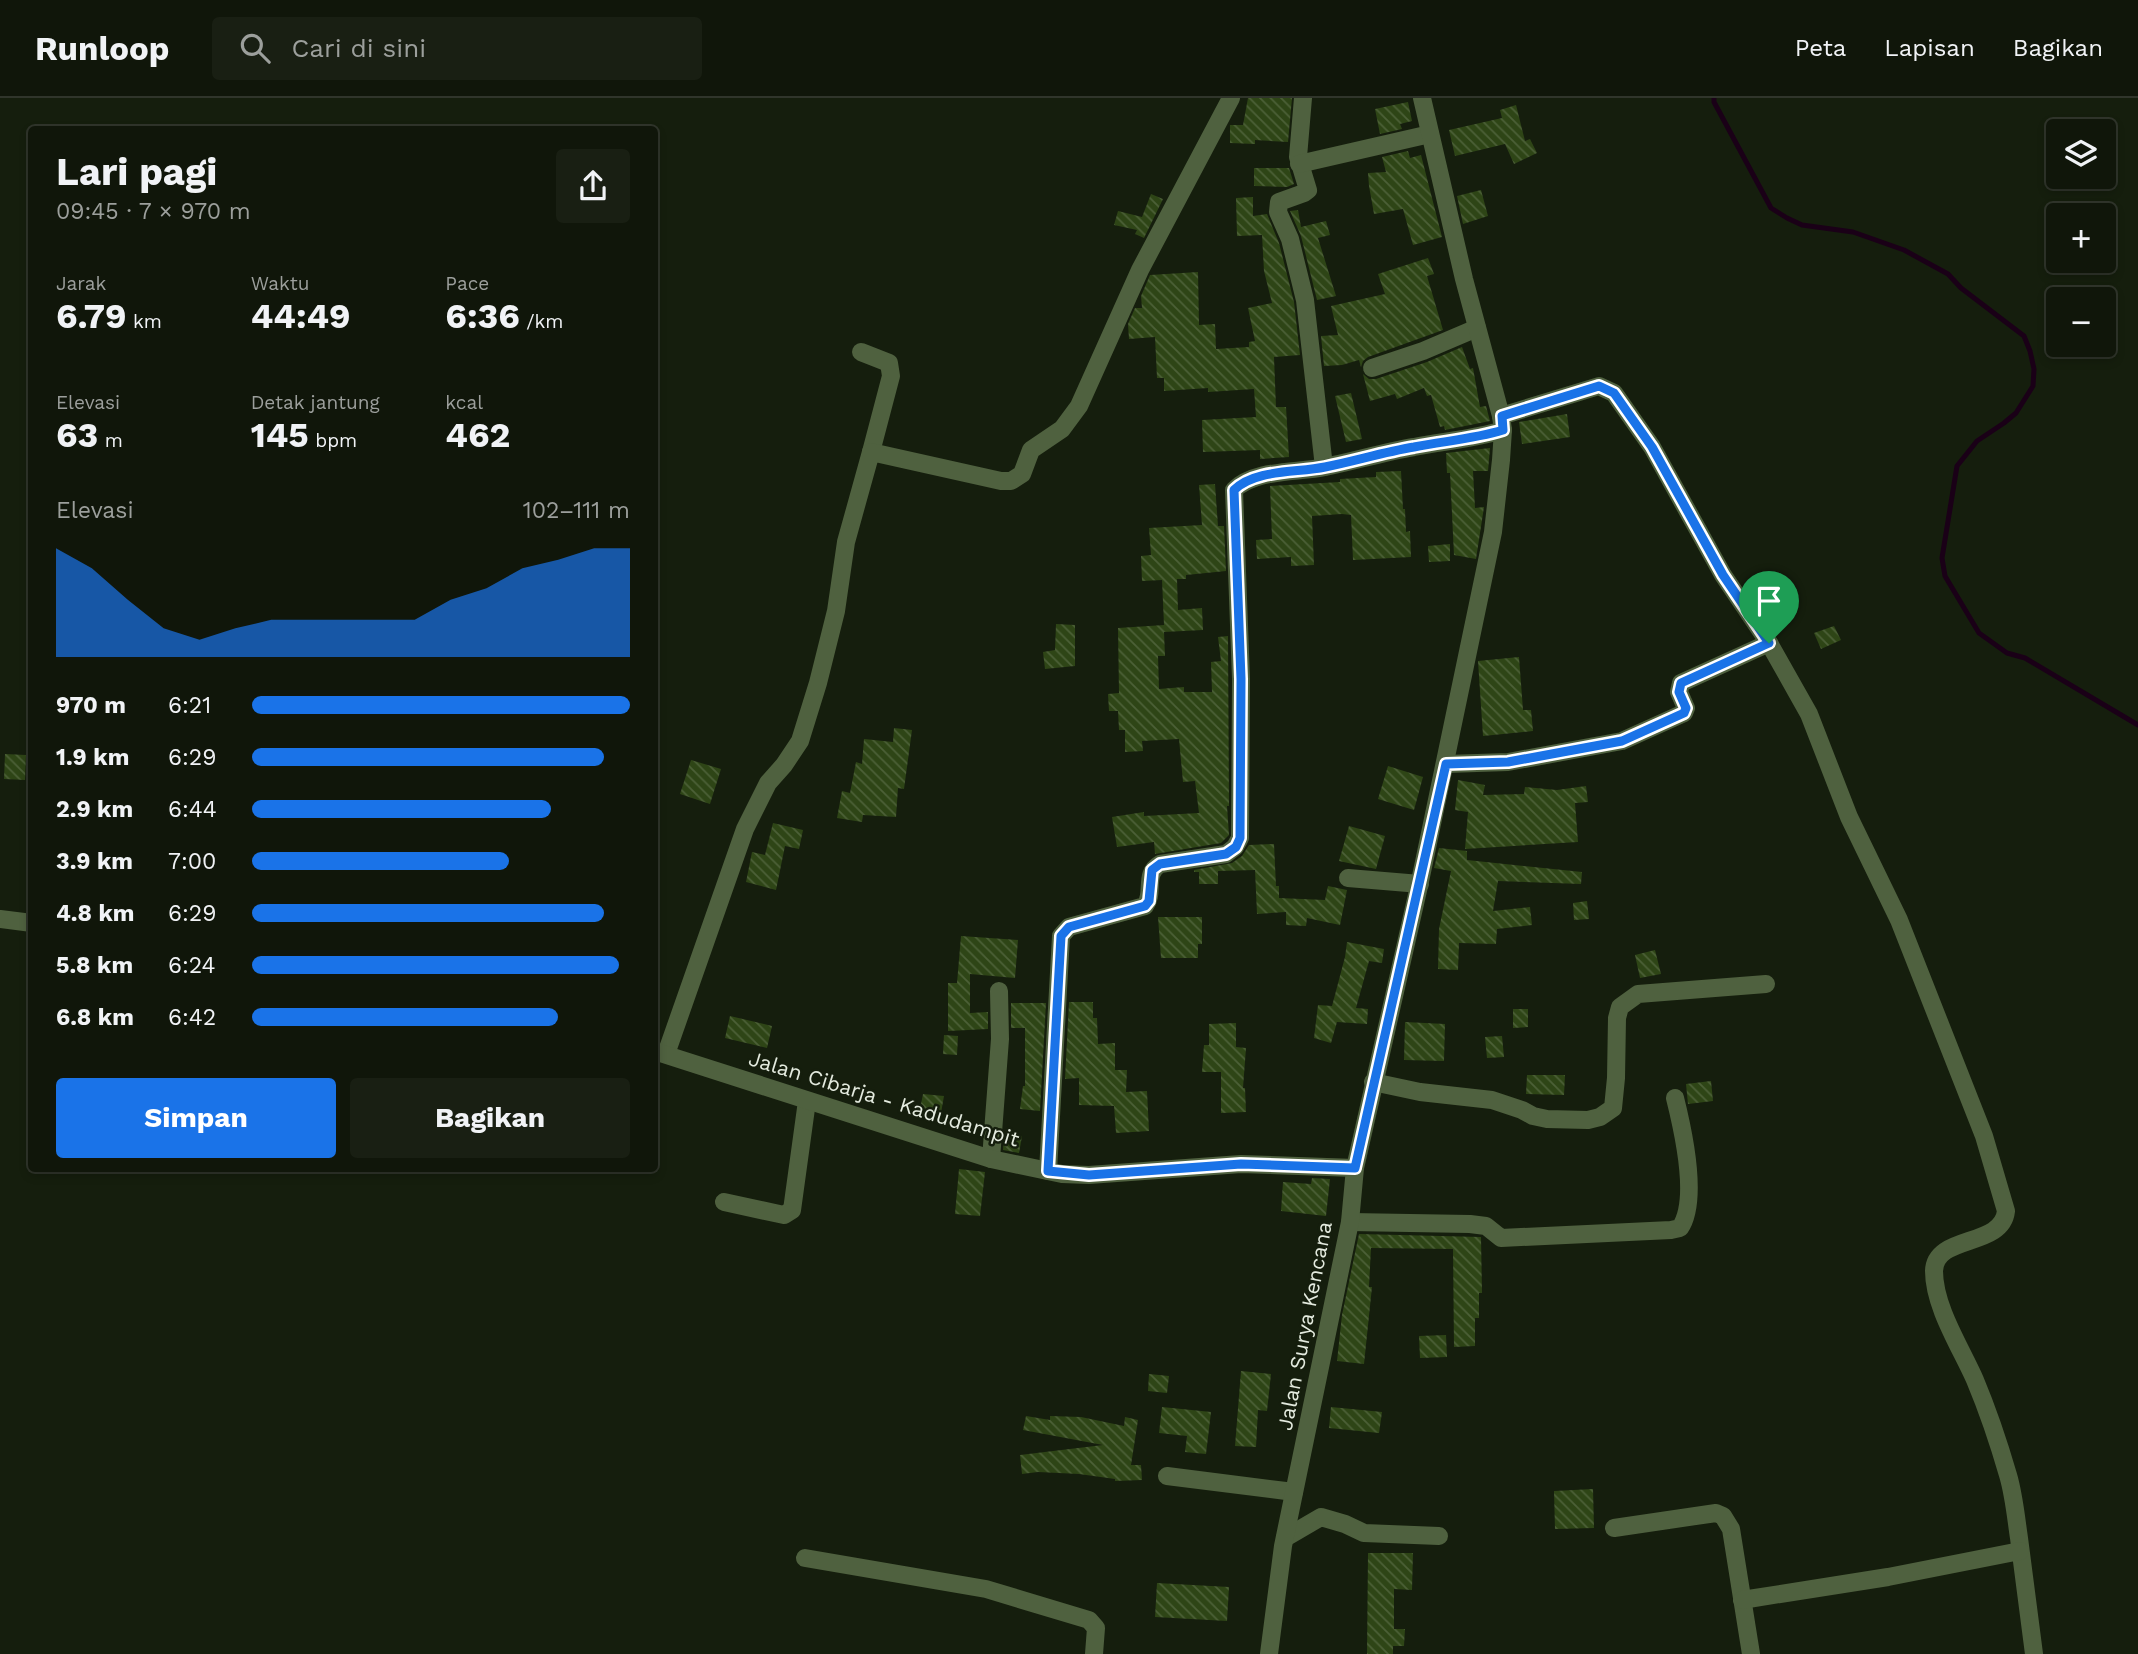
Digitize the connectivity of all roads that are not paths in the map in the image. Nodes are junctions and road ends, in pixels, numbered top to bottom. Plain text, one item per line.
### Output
1 (1231, 98) edge
2 (1303, 98) edge
3 (1422, 98) edge
4 (1430, 134) junction
5 (1299, 164) junction
6 (1477, 328) junction
7 (861, 352) dead end
8 (1372, 368) dead end
9 (1502, 423) junction
10 (871, 452) junction
11 (1324, 467) junction
12 (1769, 643) junction
13 (1446, 764) junction
14 (1348, 878) dead end
15 (1420, 884) junction
16 (0, 919) edge
17 (28, 922) edge
18 (1766, 984) dead end
19 (999, 991) dead end
20 (660, 1053) edge
21 (1373, 1082) junction
22 (1675, 1098) dead end
23 (807, 1101) junction
24 (991, 1158) junction
25 (1355, 1168) junction
26 (1048, 1171) junction
27 (724, 1202) dead end
28 (1349, 1222) junction
29 (1167, 1476) dead end
30 (1294, 1492) junction
31 (1614, 1528) dead end
32 (1439, 1535) dead end
33 (1285, 1538) junction
34 (2021, 1551) junction
35 (805, 1558) dead end
36 (1742, 1600) junction
37 (1094, 1654) edge
38 (1269, 1654) edge
39 (1751, 1654) edge
40 (2034, 1654) edge

1 - 10 street
2 - 5 street
3 - 4 street
4 - 5 street
4 - 6 street
5 - 11 street
6 - 8 street
6 - 9 street
7 - 10 street
9 - 11 street
9 - 12 street
9 - 13 street, Jalan Surya Kencana
10 - 20 street
11 - 26 street
12 - 13 street
12 - 34 street
13 - 15 street, Jalan Surya Kencana
14 - 15 street
15 - 21 street, Jalan Surya Kencana
16 - 17 street
18 - 21 street
19 - 24 street
20 - 23 street, Jalan Cibarja - Kadudampit
21 - 25 street, Jalan Surya Kencana
22 - 28 street
23 - 24 street, Jalan Cibarja - Kadudampit
23 - 27 street
24 - 26 street, Jalan Cibarja - Kadudampit
25 - 26 street, Jalan Cibarja - Kadudampit
25 - 28 street, Jalan Surya Kencana
28 - 30 street, Jalan Surya Kencana
29 - 30 street
30 - 33 street, Jalan Surya Kencana
31 - 36 street
32 - 33 street
33 - 38 street, Jalan Surya Kencana
34 - 36 street
34 - 40 street
35 - 37 street
36 - 39 street

